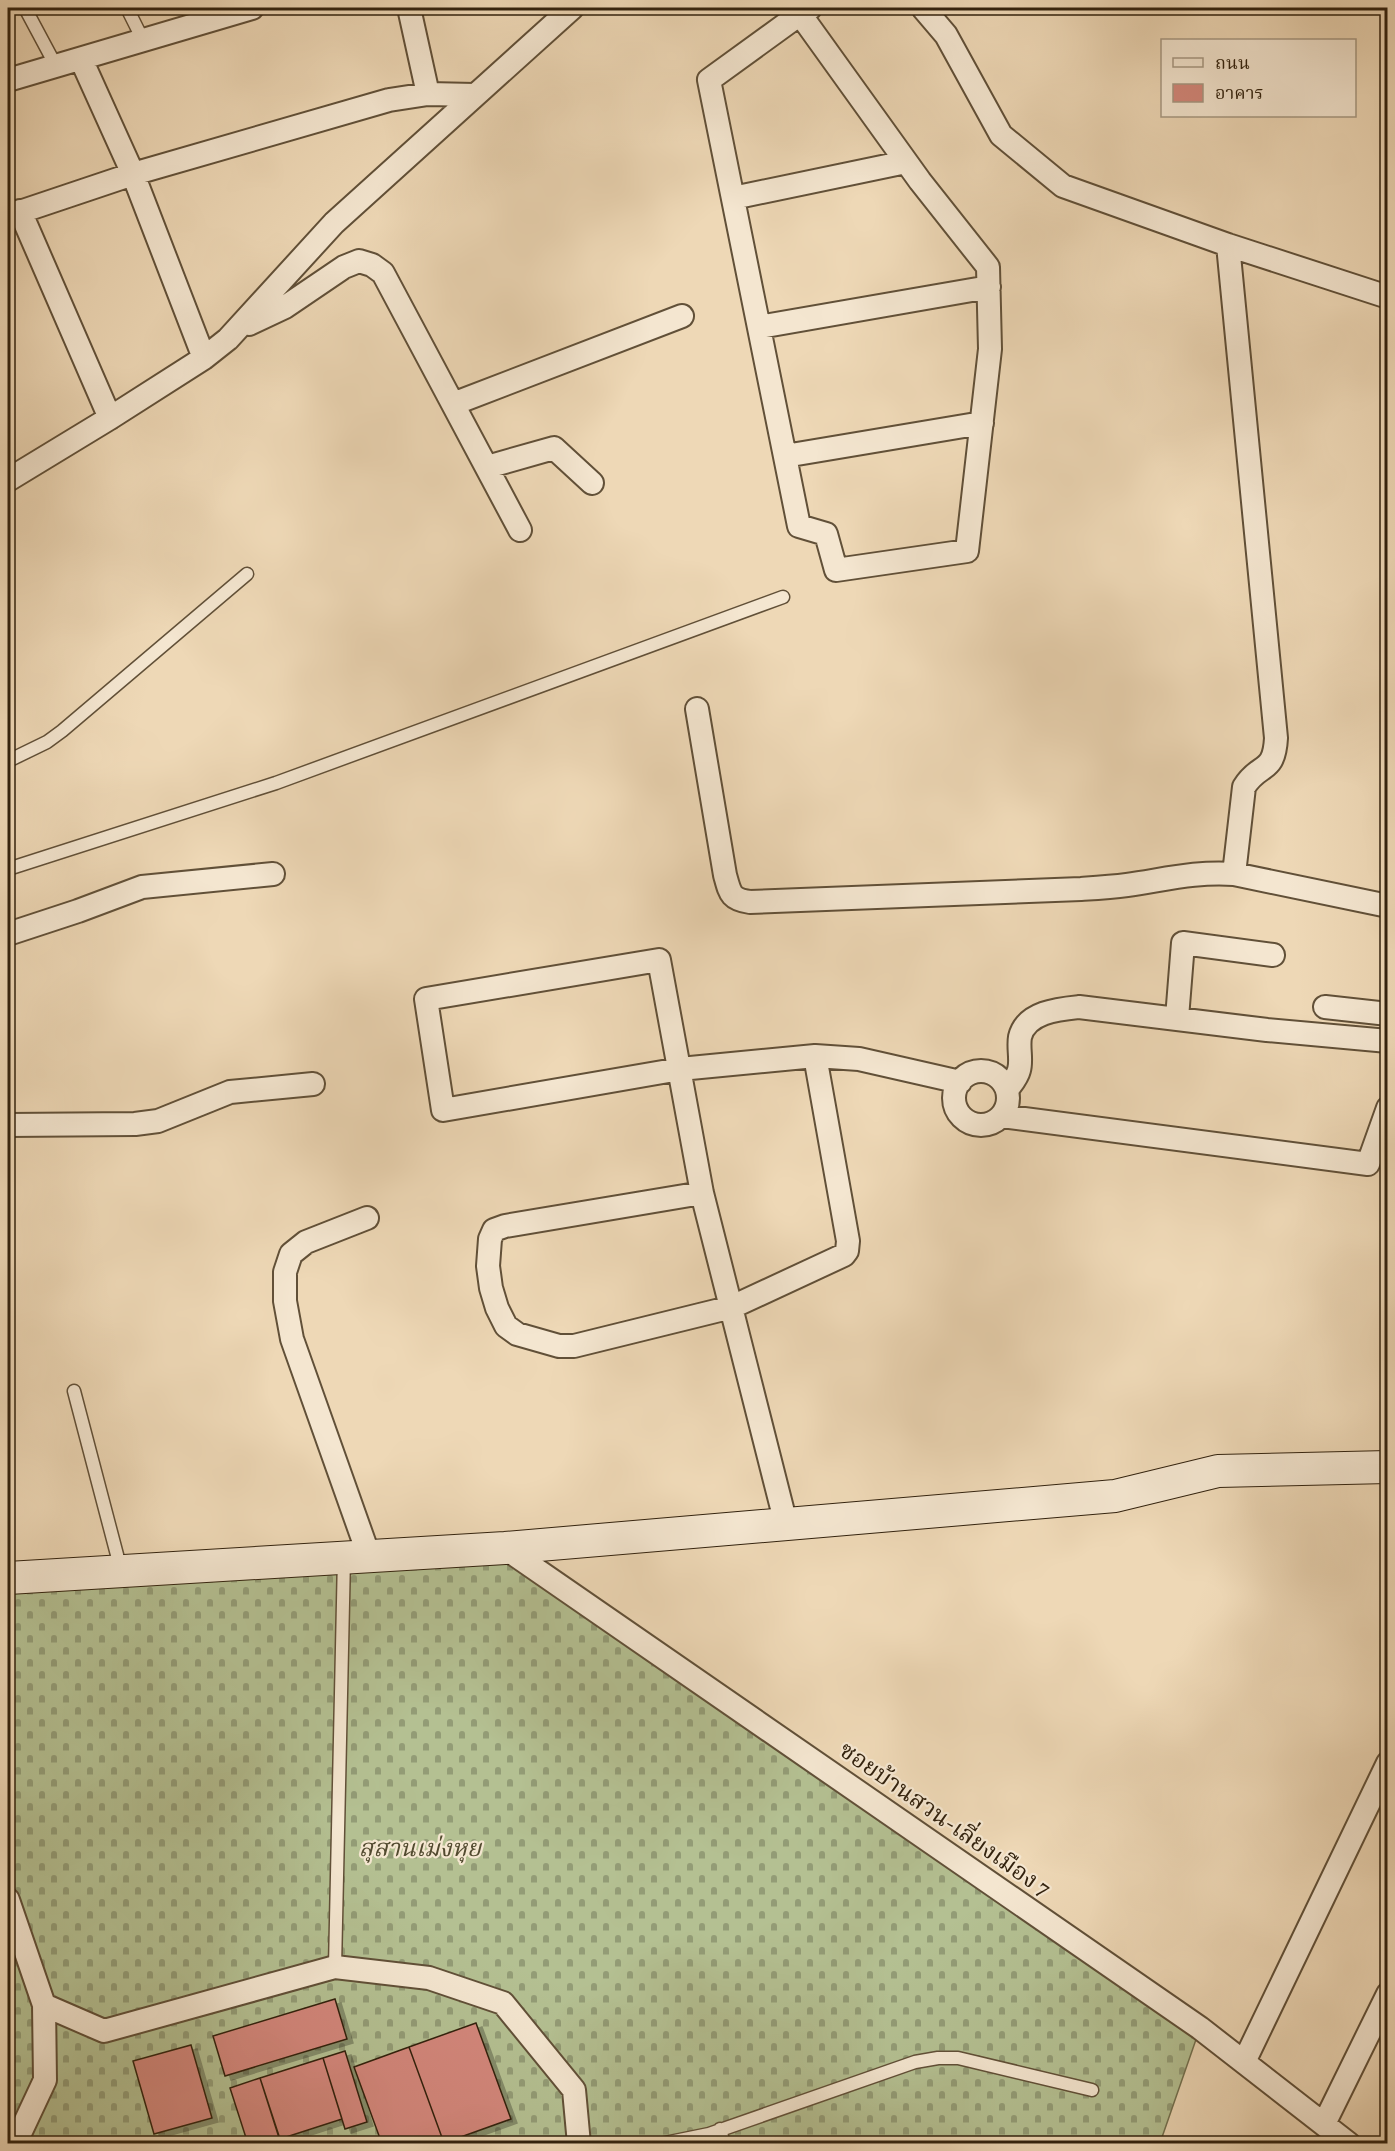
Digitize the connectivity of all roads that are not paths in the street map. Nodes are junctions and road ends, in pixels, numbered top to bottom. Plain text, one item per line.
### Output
1 (25, 8) edge
2 (127, 8) edge
3 (252, 8) edge
4 (409, 8) edge
5 (572, 8) edge
6 (922, 8) edge
7 (805, 11) edge
8 (143, 40) junction
9 (81, 59) junction
10 (56, 66) junction
11 (8, 80) edge
12 (428, 94) junction
13 (475, 95) junction
14 (906, 162) junction
15 (133, 174) junction
16 (733, 198) junction
17 (14, 214) edge
18 (1228, 245) junction
19 (989, 287) junction
20 (1388, 297) edge
21 (682, 316) dead end
22 (759, 327) junction
23 (240, 328) junction
24 (204, 358) junction
25 (453, 404) junction
26 (110, 418) junction
27 (982, 423) junction
28 (784, 456) junction
29 (487, 467) junction
30 (8, 480) edge
31 (592, 483) dead end
32 (520, 530) dead end
33 (247, 574) dead end
34 (783, 597) dead end
35 (697, 709) dead end
36 (8, 762) edge
37 (8, 869) edge
38 (273, 874) dead end
39 (1234, 874) junction
40 (1388, 906) edge
41 (8, 934) edge
42 (1273, 955) dead end
43 (1325, 1007) dead end
44 (1388, 1014) edge
45 (1177, 1018) junction
46 (1388, 1041) edge
47 (815, 1056) junction
48 (680, 1069) junction
49 (960, 1082) junction
50 (313, 1084) dead end
51 (1007, 1090) junction
52 (1388, 1108) edge
53 (1002, 1116) junction
54 (8, 1125) edge
55 (702, 1193) junction
56 (367, 1218) dead end
57 (732, 1307) junction
58 (74, 1391) dead end
59 (1388, 1467) edge
60 (786, 1524) junction
61 (505, 1548) junction
62 (357, 1557) junction
63 (121, 1571) junction
64 (8, 1578) edge
65 (1388, 1764) edge
66 (8, 1900) edge
67 (335, 1967) junction
68 (1388, 1994) edge
69 (44, 2005) junction
70 (1244, 2062) junction
71 (1092, 2090) dead end
72 (1324, 2124) junction
73 (720, 2129) junction
74 (15, 2144) edge
75 (579, 2144) edge
76 (660, 2144) edge
77 (724, 2144) edge
78 (1349, 2144) edge

1 - 10 lane
2 - 8 lane
3 - 8 street
4 - 12 street
5 - 13 street
6 - 18 street
7 - 14 street
7 - 16 street
8 - 9 street
9 - 10 street
9 - 15 street
10 - 11 street
12 - 13 street
12 - 15 street
13 - 23 street
14 - 16 street
14 - 19 street
15 - 17 street
15 - 24 street
16 - 22 street
17 - 26 street
18 - 20 street
18 - 39 street
19 - 22 street
19 - 27 street
21 - 25 street
22 - 28 street
23 - 24 street
23 - 25 street
24 - 26 street
25 - 29 street
26 - 30 street
27 - 28 street
27 - 28 street
29 - 31 street
29 - 32 street
33 - 36 lane
34 - 37 lane
35 - 39 street
38 - 41 street
39 - 40 street
42 - 45 street
43 - 44 street
45 - 46 street
45 - 51 street
47 - 48 street
47 - 49 street
47 - 57 street
48 - 48 street
48 - 55 street
49 - 51 street
49 - 53 street
50 - 54 street
51 - 53 street
52 - 53 street
55 - 57 street
55 - 57 street
56 - 62 street
57 - 60 street
58 - 63 lane
59 - 60 street
60 - 61 street
61 - 62 street
61 - 70 street, ซอยบ้านสวน-เลี่ยงเมือง 7
62 - 63 street
62 - 67 lane
63 - 64 street
65 - 70 street
66 - 69 street
67 - 69 street
67 - 75 street
68 - 72 street
69 - 74 street
70 - 72 street, ซอยบ้านสวน-เลี่ยงเมือง 7
71 - 73 lane
72 - 78 street, ซอยบ้านสวน-เลี่ยงเมือง 7
73 - 76 lane
73 - 77 lane

